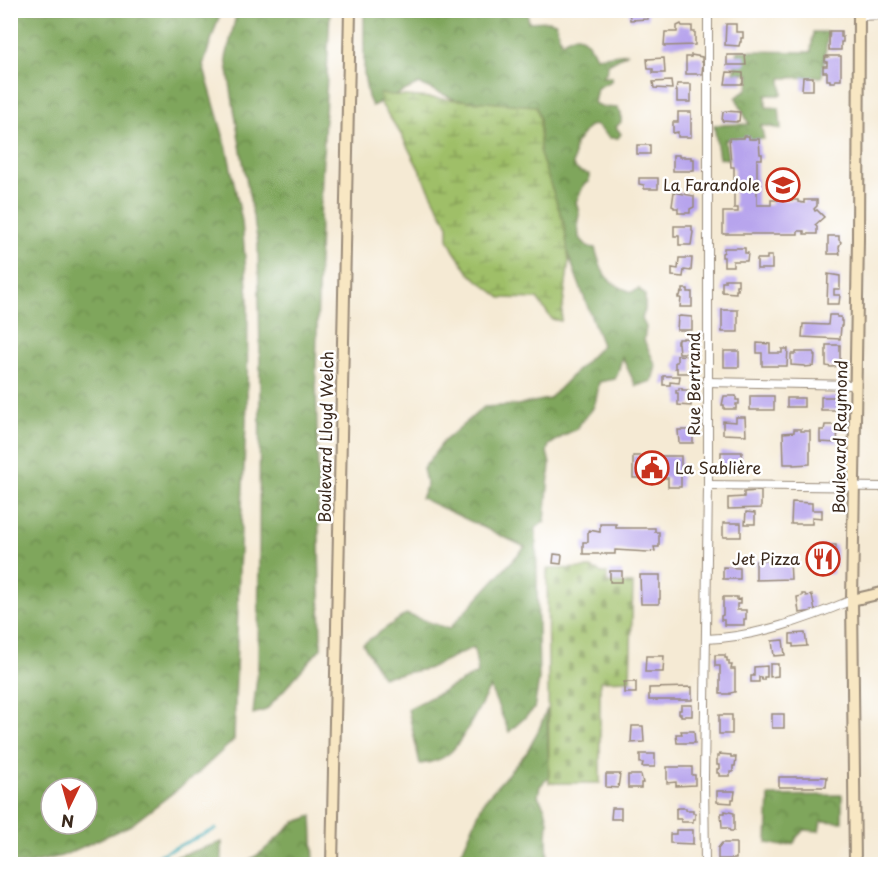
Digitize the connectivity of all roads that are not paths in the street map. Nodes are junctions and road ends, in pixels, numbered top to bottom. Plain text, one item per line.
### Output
1 (350, 10) edge
2 (708, 10) edge
3 (859, 13) edge
4 (885, 15) edge
5 (707, 382) junction
6 (855, 385) junction
7 (708, 485) junction
8 (854, 486) junction
9 (885, 487) edge
10 (885, 592) edge
11 (852, 600) junction
12 (706, 639) junction
13 (332, 864) edge
14 (705, 864) edge
15 (855, 864) edge

1 - 13 street, Boulevard Lloyd Welch
2 - 5 street, Rue Bertrand
3 - 4 street
3 - 6 street, Boulevard Raymond
5 - 6 street
5 - 7 street, Rue Bertrand
6 - 8 street, Boulevard Raymond
7 - 8 street
7 - 12 street, Rue Bertrand
8 - 9 street
8 - 11 street, Boulevard Raymond
10 - 11 street
11 - 12 street
11 - 15 street, Boulevard Raymond
12 - 14 street, Rue Bertrand

